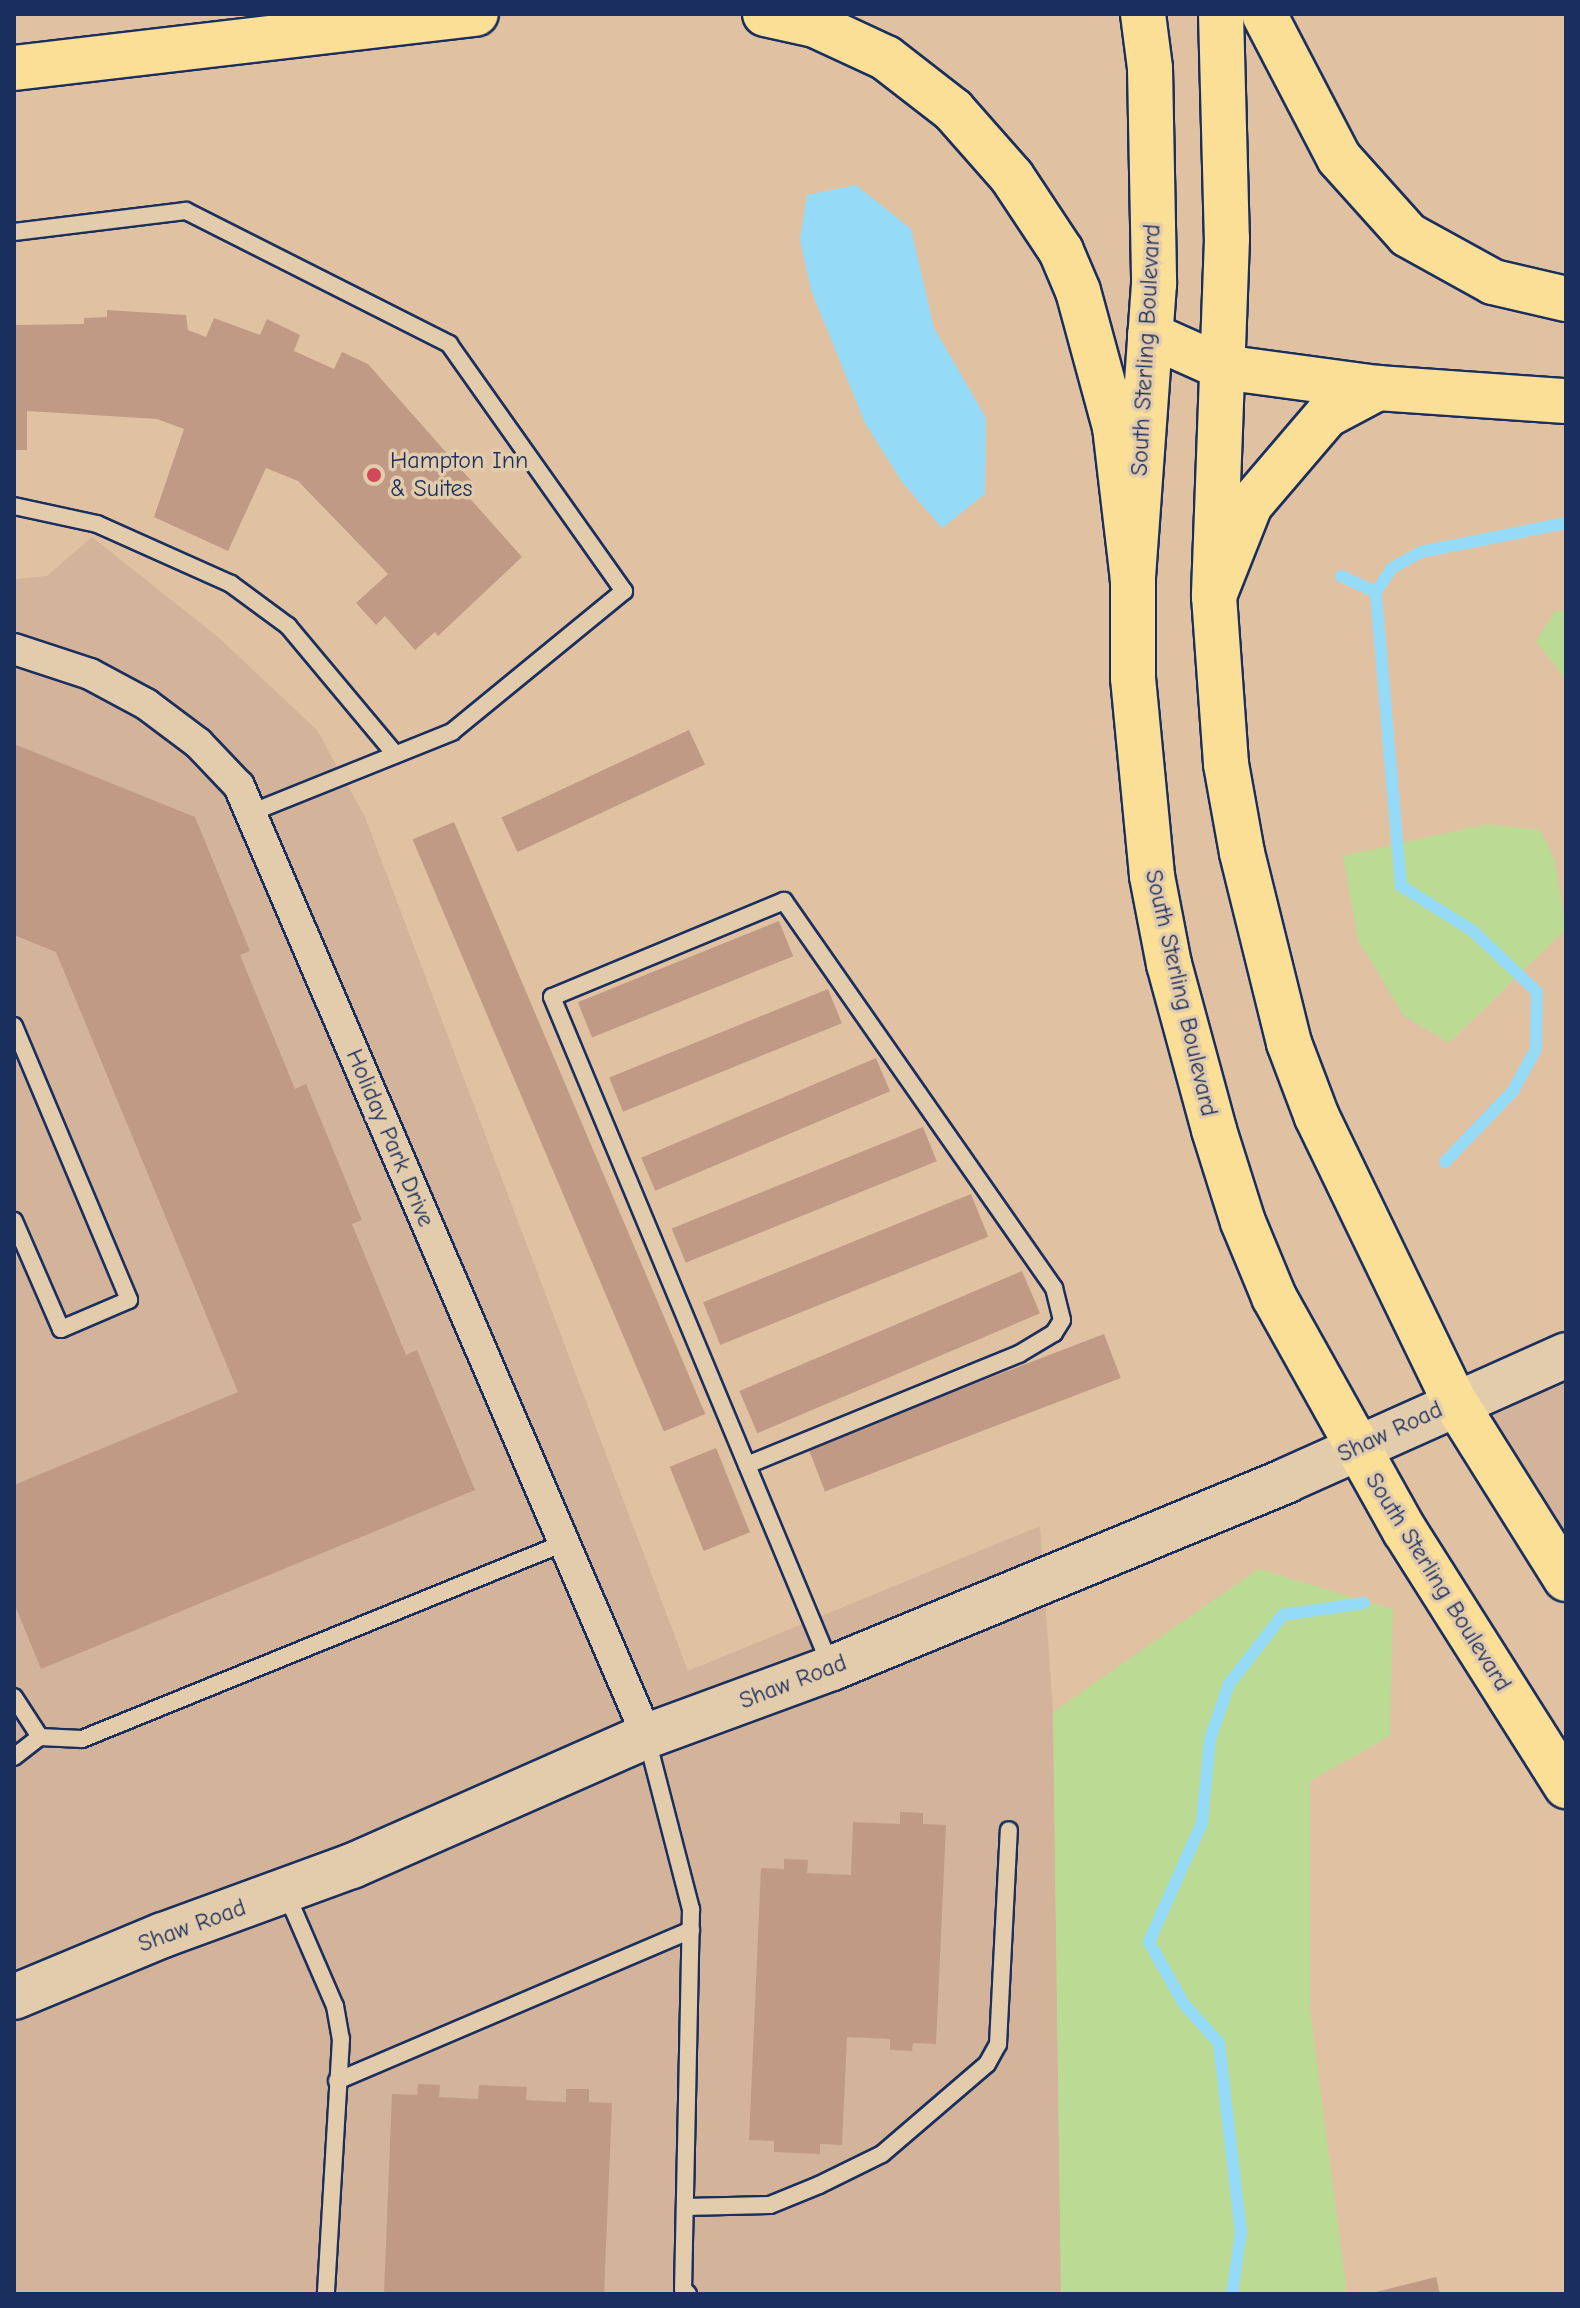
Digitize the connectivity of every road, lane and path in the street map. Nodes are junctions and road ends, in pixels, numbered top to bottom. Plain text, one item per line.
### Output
1 (476, 14) edge
2 (765, 14) edge
3 (1143, 14) edge
4 (1221, 14) edge
5 (1264, 14) edge
6 (14, 68) edge
7 (14, 232) edge
8 (1566, 299) edge
9 (1150, 335) junction
10 (1222, 367) junction
11 (1378, 388) junction
12 (1566, 401) edge
13 (14, 506) edge
14 (1133, 580) junction
15 (1214, 596) junction
16 (14, 649) edge
17 (395, 754) junction
18 (251, 813) junction
19 (14, 1026) edge
20 (14, 1221) edge
21 (1566, 1355) edge
22 (1455, 1402) junction
23 (1356, 1447) junction
24 (747, 1465) junction
25 (564, 1543) junction
26 (1566, 1579) edge
27 (832, 1668) junction
28 (14, 1697) edge
29 (647, 1736) junction
30 (40, 1737) junction
31 (14, 1757) edge
32 (1566, 1786) edge
33 (1009, 1830) dead end
34 (286, 1892) junction
35 (691, 1930) junction
36 (14, 1997) edge
37 (337, 2081) junction
38 (685, 2207) junction
39 (684, 2292) edge
40 (326, 2294) edge

1 - 6 main road
2 - 14 main road
3 - 9 main road, South Sterling Boulevard
4 - 10 main road
5 - 8 main road
7 - 17 lane
9 - 10 main road
9 - 14 main road, South Sterling Boulevard
10 - 11 main road
10 - 15 main road
11 - 12 main road
11 - 15 main road
13 - 17 lane
14 - 23 main road, South Sterling Boulevard
15 - 22 main road
16 - 18 street, Holiday Park Drive
17 - 18 lane
18 - 25 street, Holiday Park Drive
19 - 20 lane
21 - 22 main road, Shaw Road
22 - 23 main road, Shaw Road
22 - 26 main road
23 - 27 main road, Shaw Road
23 - 32 main road, South Sterling Boulevard
24 - 24 lane
24 - 27 lane
25 - 29 street, Holiday Park Drive
25 - 30 lane
27 - 29 main road, Shaw Road
28 - 30 lane
29 - 34 main road, Shaw Road
29 - 35 lane
30 - 31 lane
33 - 38 lane
34 - 36 main road, Shaw Road
34 - 37 lane
35 - 37 lane
35 - 38 lane
37 - 40 lane
38 - 39 lane

